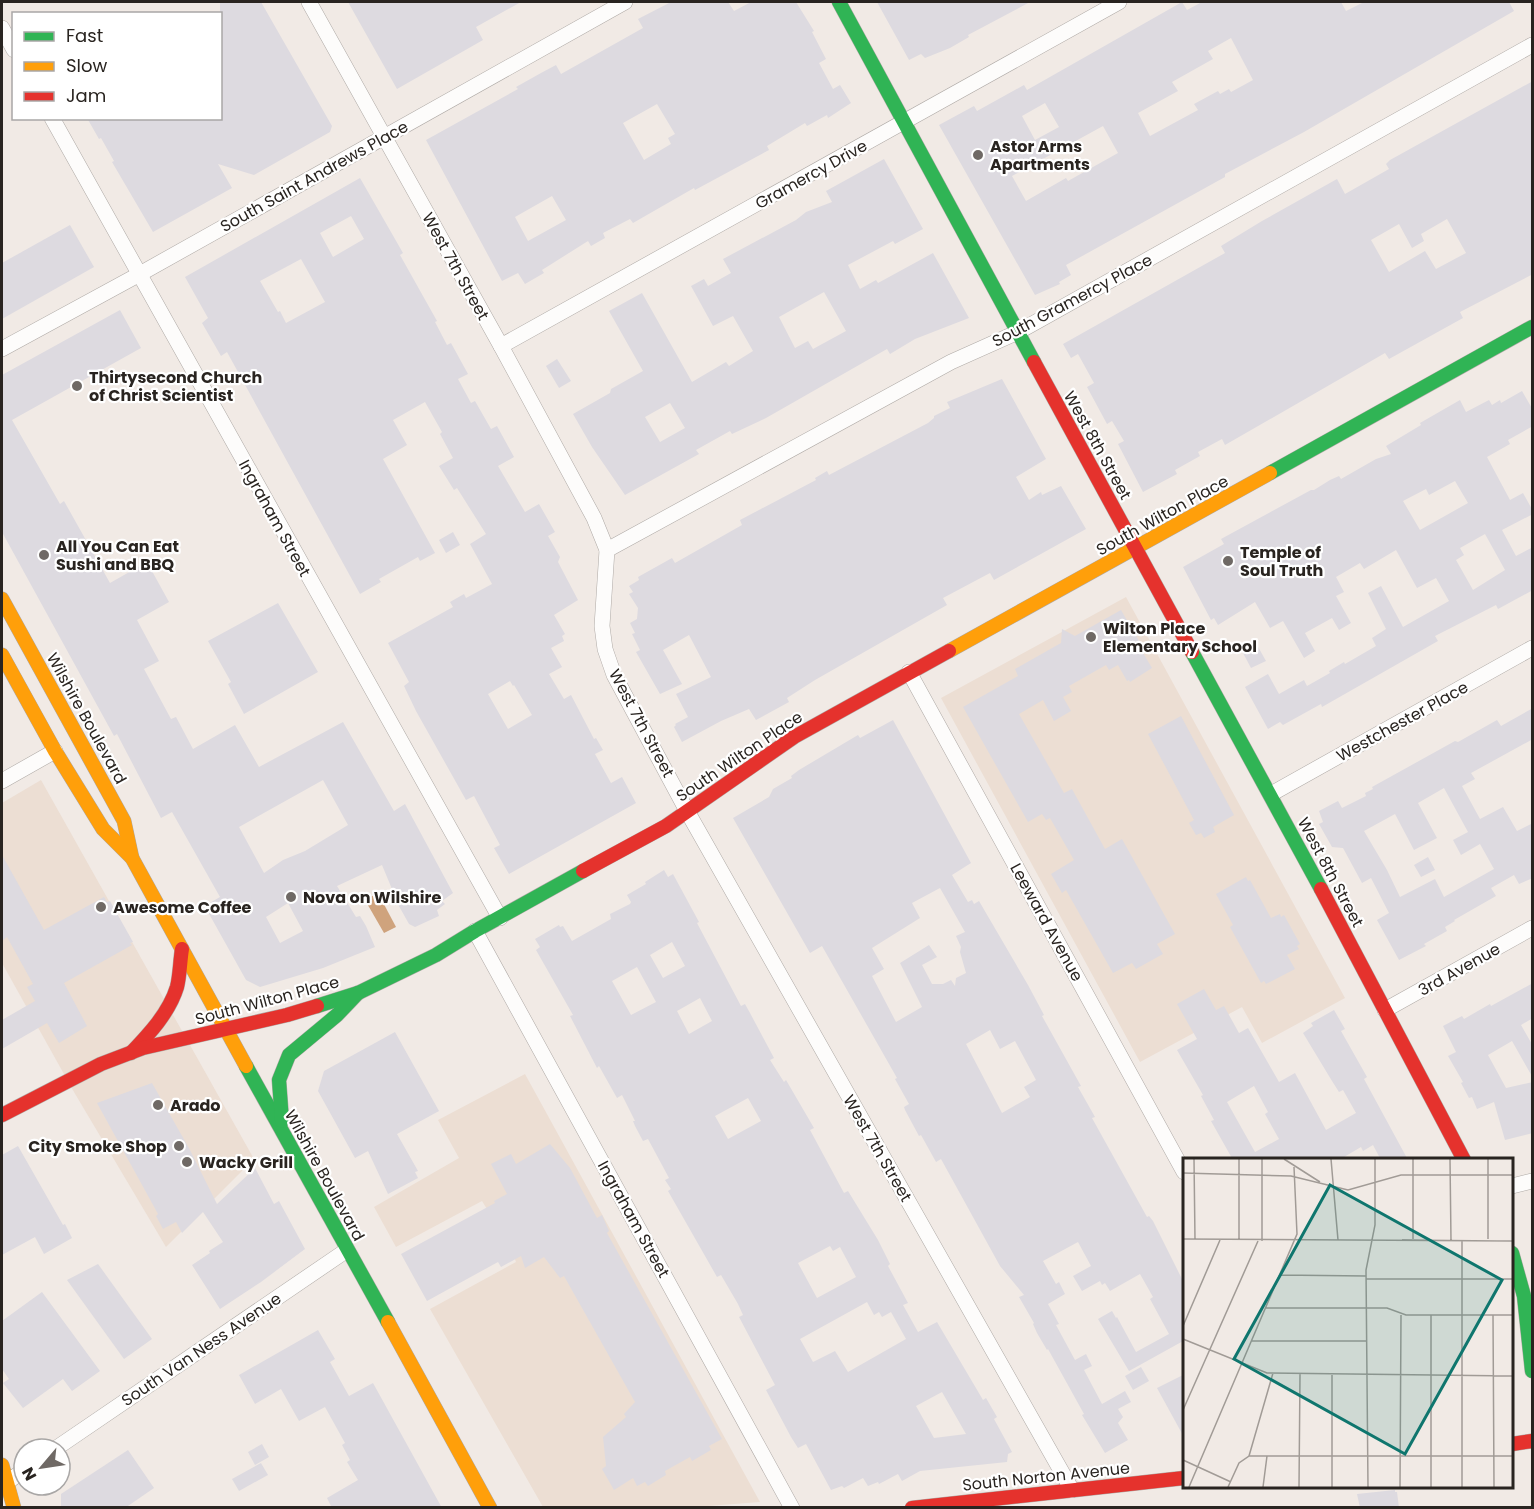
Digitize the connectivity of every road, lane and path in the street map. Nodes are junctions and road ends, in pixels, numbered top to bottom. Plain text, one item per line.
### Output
1 (309, 2) edge
2 (625, 2) edge
3 (839, 2) edge
4 (1119, 2) edge
5 (2, 28) edge
6 (1533, 45) edge
7 (12, 46) edge
8 (53, 120) edge
9 (905, 122) junction
10 (384, 137) junction
11 (138, 275) junction
12 (1533, 327) edge
13 (1018, 332) junction
14 (501, 346) junction
15 (2, 349) edge
16 (1136, 549) junction
17 (608, 550) junction
18 (2, 599) edge
19 (1533, 648) edge
20 (2, 655) edge
21 (909, 672) junction
22 (55, 751) junction
23 (2, 781) edge
24 (1271, 794) junction
25 (687, 811) junction
26 (132, 858) junction
27 (500, 918) junction
28 (1533, 928) edge
29 (475, 931) junction
30 (182, 949) junction
31 (358, 993) junction
32 (1385, 1010) junction
33 (226, 1028) junction
34 (131, 1053) junction
35 (2, 1115) edge
36 (284, 1136) junction
37 (1463, 1158) edge
38 (1183, 1168) edge
39 (1533, 1181) edge
40 (1513, 1186) edge
41 (347, 1250) junction
42 (1513, 1256) edge
43 (1533, 1371) edge
44 (72, 1437) edge
45 (1533, 1442) edge
46 (1513, 1444) edge
47 (2, 1466) edge
48 (1183, 1478) edge
49 (4, 1484) edge
50 (1072, 1490) junction
51 (14, 1508) edge
52 (490, 1508) edge
53 (792, 1508) edge
54 (912, 1508) edge

1 - 10 street, West 7th Street
2 - 10 street, South Saint Andrews Place
3 - 9 main road, West 8th Street
4 - 9 street, Gramercy Drive
5 - 7 street
6 - 13 street, South Gramercy Place
8 - 11 street, Ingraham Street
9 - 13 main road, West 8th Street
9 - 14 street, Gramercy Drive
10 - 11 street, South Saint Andrews Place
10 - 14 street, West 7th Street
11 - 15 street, South Saint Andrews Place
11 - 27 street, Ingraham Street
12 - 16 main road, South Wilton Place
13 - 16 main road, West 8th Street
13 - 17 street, South Gramercy Place
14 - 17 street, West 7th Street
16 - 21 main road, South Wilton Place
16 - 24 main road, West 8th Street
17 - 25 street, West 7th Street
18 - 26 main road, Wilshire Boulevard
19 - 24 street, Westchester Place
20 - 22 main road, Wilshire Boulevard
21 - 25 main road, South Wilton Place
21 - 38 street, Leeward Avenue
22 - 23 street
22 - 26 main road, Wilshire Boulevard
24 - 32 main road, West 8th Street
25 - 27 main road, South Wilton Place
25 - 50 street, West 7th Street
26 - 30 main road, Wilshire Boulevard
27 - 29 main road, South Wilton Place
28 - 32 street, 3rd Avenue
29 - 31 main road, South Wilton Place
29 - 53 street, Ingraham Street
30 - 33 main road, Wilshire Boulevard
30 - 34 main road
31 - 33 main road, South Wilton Place
31 - 36 main road
32 - 37 main road, West 8th Street
33 - 34 main road, South Wilton Place
33 - 36 main road, Wilshire Boulevard
34 - 35 main road, South Wilton Place
36 - 41 main road, Wilshire Boulevard
39 - 40 street
41 - 44 street, South Van Ness Avenue
41 - 52 main road, Wilshire Boulevard
42 - 43 main road
45 - 46 main road
47 - 49 main road
48 - 50 main road, South Norton Avenue
49 - 51 main road
50 - 54 main road, South Norton Avenue

